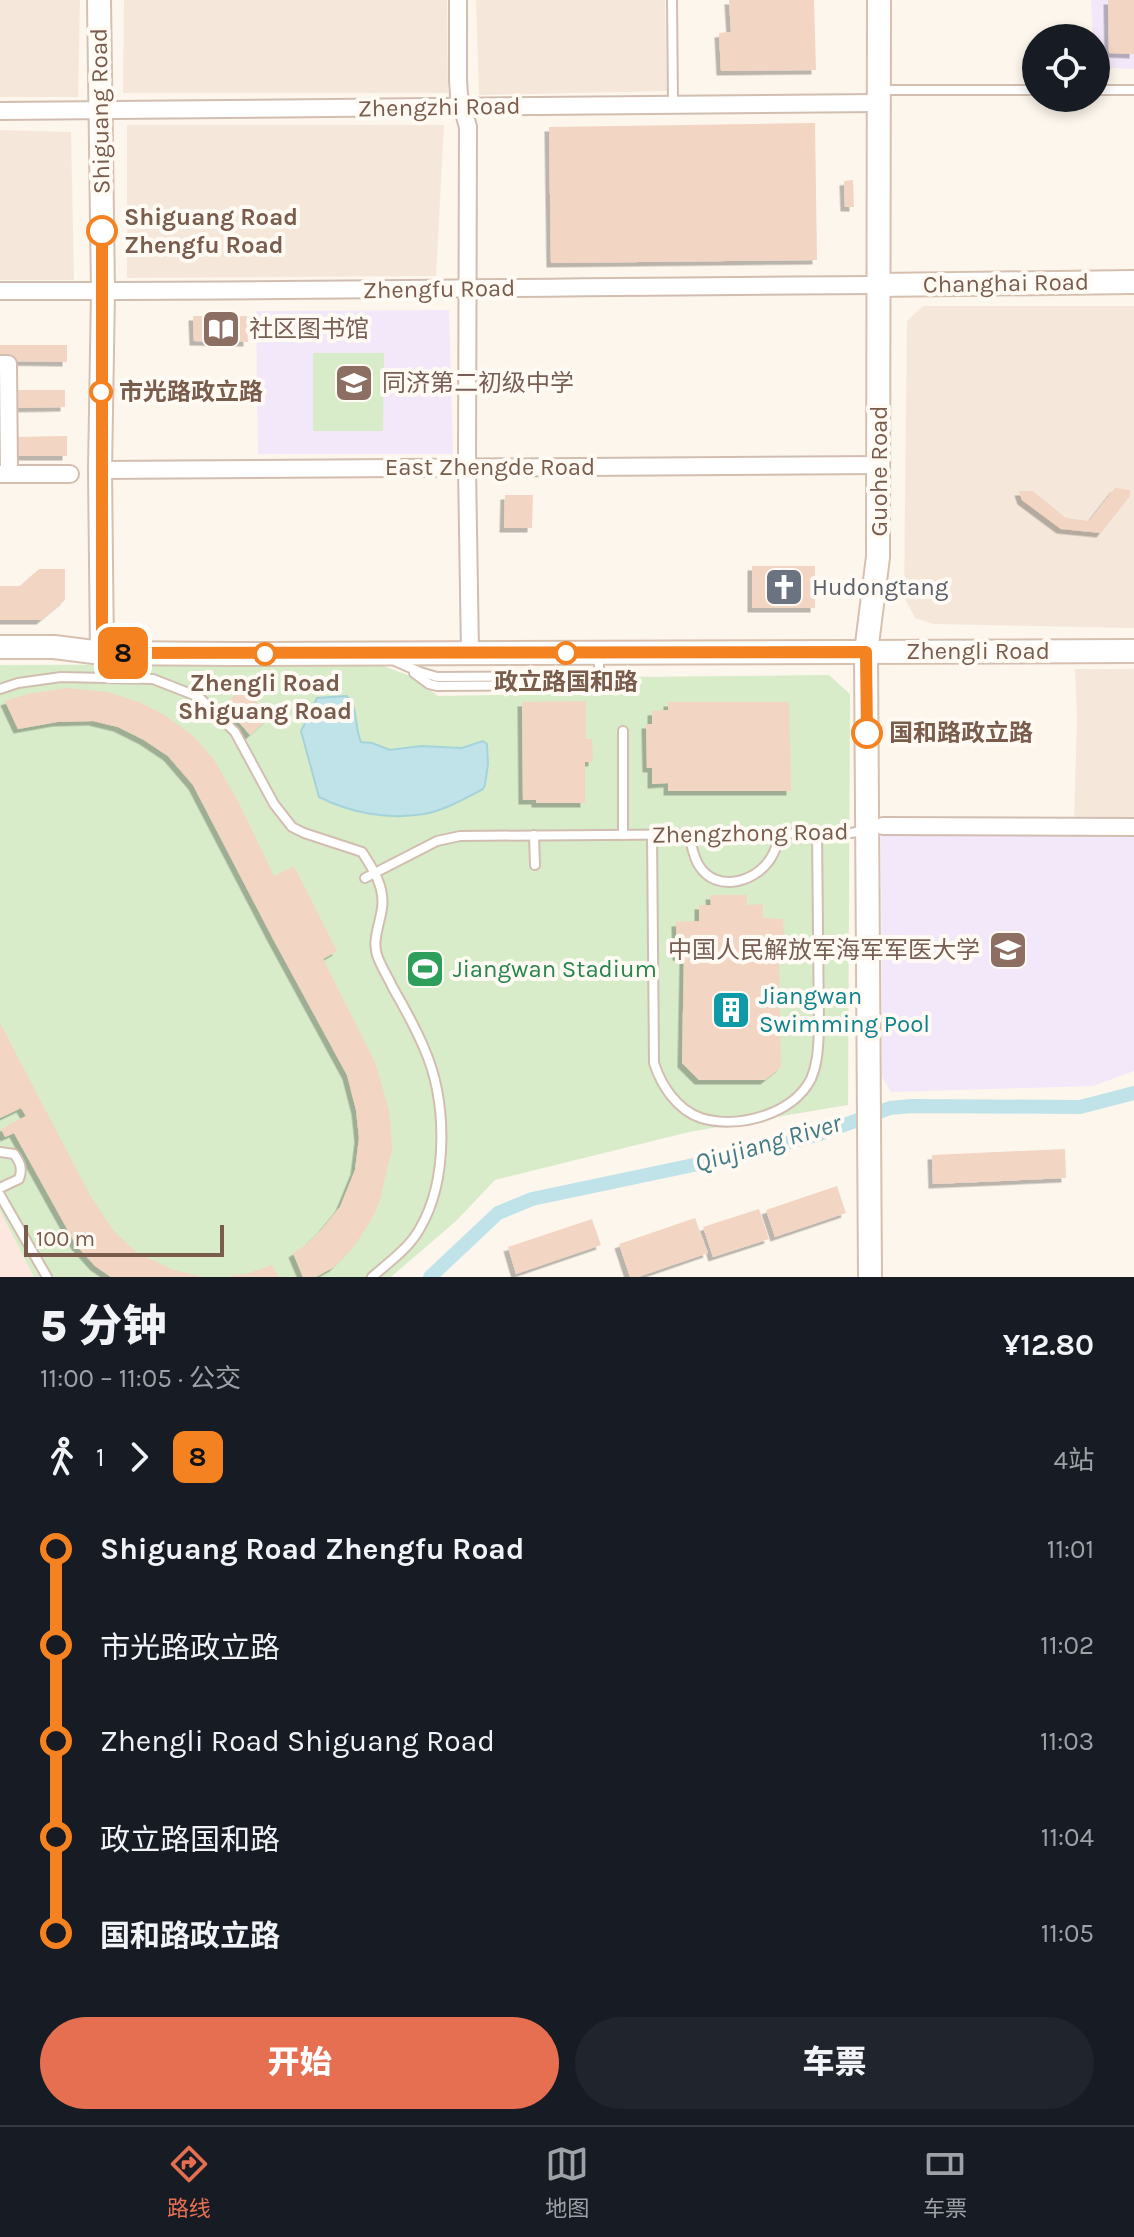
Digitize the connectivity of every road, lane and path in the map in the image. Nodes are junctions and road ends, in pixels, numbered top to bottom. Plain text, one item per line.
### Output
1 (99, 0) edge
2 (458, 0) edge
3 (672, 0) edge
4 (879, 0) edge
5 (1110, 90) edge
6 (1134, 90) edge
7 (1022, 91) edge
8 (878, 97) junction
9 (673, 104) junction
10 (463, 107) junction
11 (100, 110) junction
12 (0, 111) edge
13 (1134, 282) edge
14 (878, 285) junction
15 (468, 290) junction
16 (0, 291) edge
17 (103, 292) junction
18 (0, 364) edge
19 (4, 429) edge
20 (879, 465) junction
21 (467, 468) junction
22 (100, 470) junction
23 (4, 474) edge
24 (70, 474) dead end
25 (0, 647) edge
26 (1134, 651) edge
27 (866, 652) junction
28 (102, 653) junction
29 (470, 653) junction
30 (512, 653) junction
31 (599, 653) junction
32 (369, 654) junction
33 (0, 660) edge
34 (513, 681) junction
35 (0, 689) edge
36 (623, 731) dead end
37 (1134, 827) edge
38 (875, 828) junction
39 (817, 832) junction
40 (652, 834) junction
41 (689, 834) junction
42 (778, 834) junction
43 (534, 835) junction
44 (623, 835) junction
45 (535, 865) dead end
46 (374, 874) junction
47 (365, 878) dead end
48 (818, 947) junction
49 (832, 948) dead end
50 (0, 1152) edge
51 (0, 1188) edge
52 (0, 1195) edge
53 (47, 1277) edge
54 (372, 1277) edge
55 (870, 1277) edge

1 - 11 street, Shiguang Road
2 - 10 street
3 - 9 lane
4 - 8 street, Guohe Road
5 - 6 lane
7 - 8 lane
8 - 9 street, Zhengzhi Road
8 - 14 street, Guohe Road
9 - 10 street, Zhengzhi Road
10 - 11 street, Zhengzhi Road
10 - 15 street
11 - 12 street, Zhengzhi Road
11 - 17 street, Shiguang Road
13 - 14 street, Changhai Road
14 - 15 street, Zhengfu Road
14 - 20 street, Guohe Road
15 - 17 street, Zhengfu Road
15 - 21 street
16 - 17 street, Zhengfu Road
17 - 22 street, Shiguang Road
18 - 19 street
19 - 23 street
20 - 21 street, East Zhengde Road
20 - 27 street, Guohe Road
21 - 22 street, East Zhengde Road
21 - 29 street
22 - 28 street, Shiguang Road
23 - 24 street
25 - 28 street, Zhengli Road
26 - 27 street, Zhengli Road
27 - 31 street, Zhengli Road
27 - 38 street, Guohe Road
28 - 32 street, Zhengli Road
28 - 33 street, Zhengli Road
29 - 30 street, Zhengli Road
29 - 32 street, Zhengli Road
30 - 31 street, Zhengli Road
30 - 34 lane
31 - 34 lane
32 - 34 lane
35 - 46 lane
36 - 44 lane
37 - 38 street, Zhengzhong Road
38 - 39 lane, Zhengzhong Road
38 - 55 street, Guohe Road
39 - 42 lane, Zhengzhong Road
39 - 48 lane
40 - 41 lane, Zhengzhong Road
40 - 44 lane, Zhengzhong Road
40 - 48 lane
41 - 42 lane, Zhengzhong Road
41 - 42 lane
43 - 44 lane, Zhengzhong Road
43 - 45 lane
43 - 46 lane, Zhengzhong Road
46 - 47 lane, Zhengzhong Road
46 - 54 lane
48 - 49 lane
50 - 51 lane
52 - 53 lane

